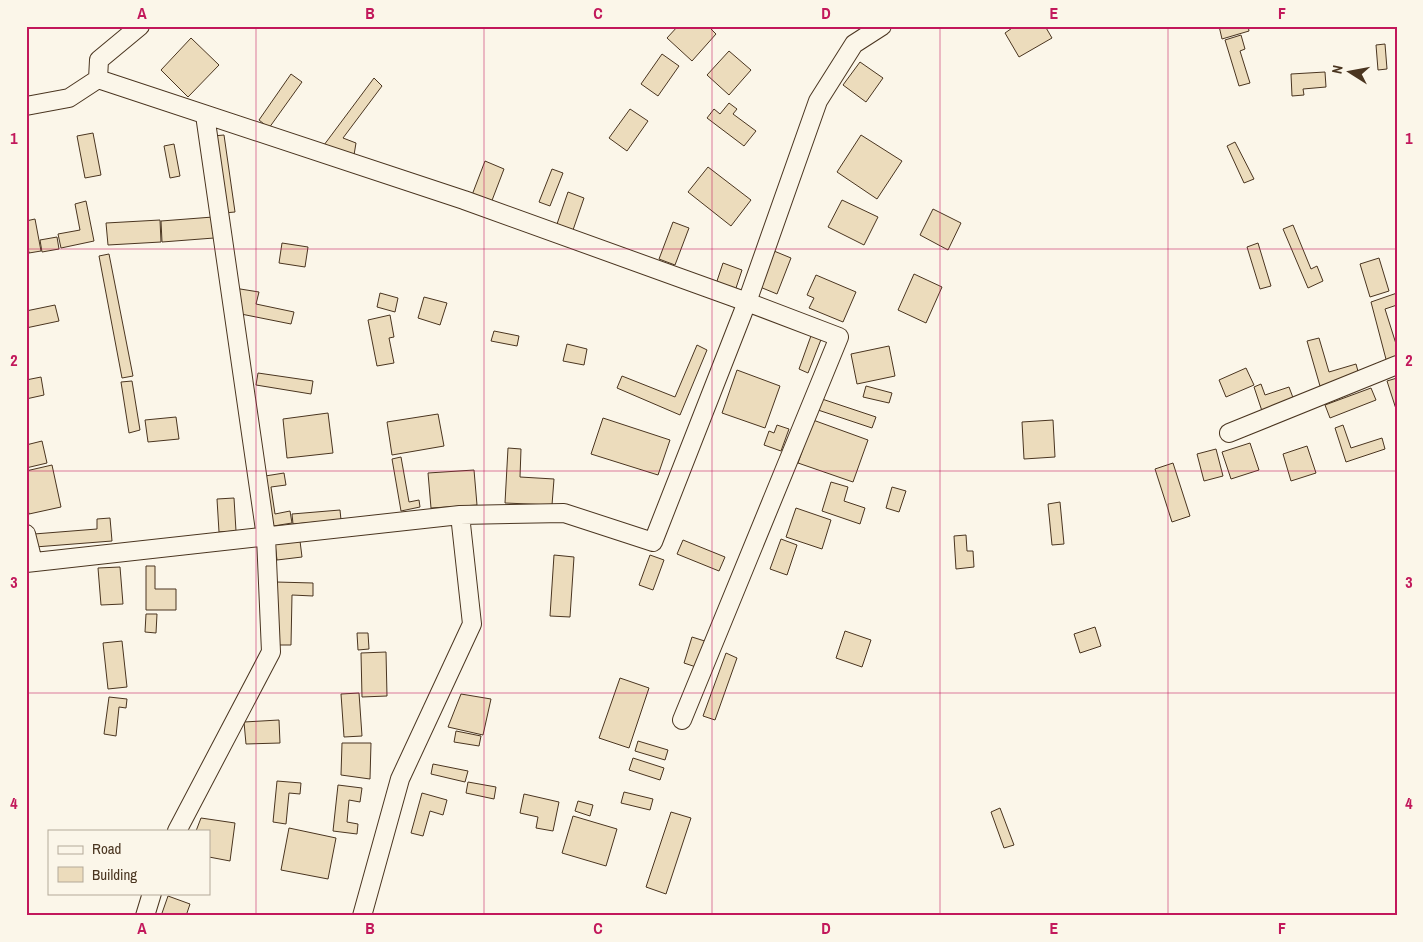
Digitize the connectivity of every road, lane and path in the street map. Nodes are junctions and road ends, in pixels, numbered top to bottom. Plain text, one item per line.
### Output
1 (140, 26) edge
2 (882, 26) edge
3 (98, 79) junction
4 (26, 106) edge
5 (205, 115) junction
6 (747, 302) junction
7 (1397, 365) edge
8 (1229, 433) dead end
9 (460, 515) junction
10 (26, 534) edge
11 (266, 537) junction
12 (29, 563) edge
13 (682, 720) dead end
14 (178, 830) edge
15 (152, 894) edge
16 (145, 916) edge
17 (362, 916) edge

1 - 3 street
2 - 6 street
3 - 4 street
3 - 5 street
5 - 6 street
5 - 11 street
6 - 9 street
6 - 13 street
7 - 8 street
9 - 11 street
9 - 17 street
10 - 12 street
11 - 12 street
11 - 14 street
15 - 16 street

